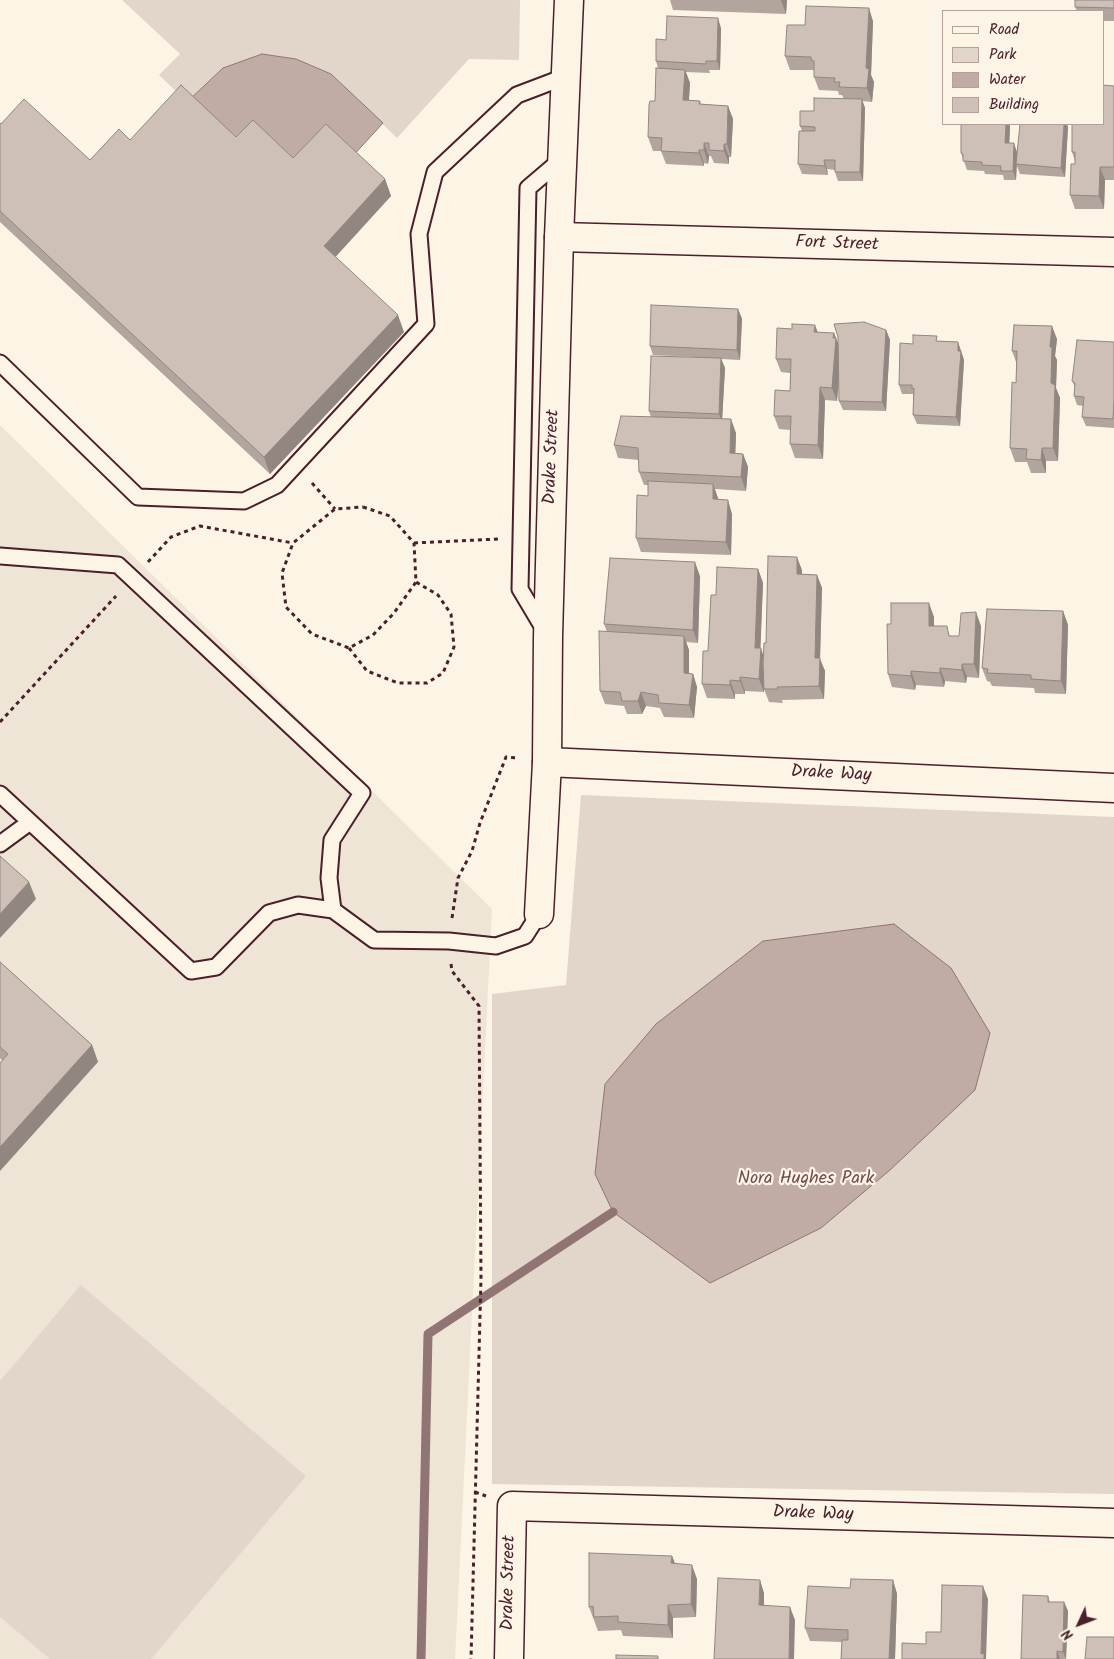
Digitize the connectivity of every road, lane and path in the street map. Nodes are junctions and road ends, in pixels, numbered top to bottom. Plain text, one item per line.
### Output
1 (569, 0) edge
2 (567, 76) junction
3 (562, 159) junction
4 (559, 237) junction
5 (1114, 252) edge
6 (0, 363) edge
7 (295, 465) junction
8 (335, 508) junction
9 (521, 538) junction
10 (414, 542) junction
11 (0, 556) edge
12 (416, 582) junction
13 (548, 637) junction
14 (349, 648) junction
15 (547, 762) junction
16 (1114, 788) edge
17 (0, 794) edge
18 (30, 822) junction
19 (0, 844) edge
20 (333, 910) junction
21 (539, 914) joint
22 (449, 941) junction
23 (512, 1506) joint
24 (1114, 1524) edge
25 (471, 1659) edge
26 (509, 1659) edge

1 - 2 street, Drake Street
2 - 3 street, Drake Street
2 - 7 lane
3 - 4 street, Drake Street
3 - 9 lane
4 - 5 street, Fort Street
4 - 13 street, Drake Street
6 - 7 lane
7 - 8 path
8 - 10 path
8 - 14 path
9 - 10 path
9 - 13 lane
10 - 12 path
11 - 20 lane
12 - 14 path
12 - 14 path
13 - 15 street, Drake Street
15 - 16 street, Drake Way
15 - 21 street, Drake Street
15 - 22 path
17 - 18 lane
18 - 19 lane
18 - 20 lane
20 - 22 lane
21 - 22 lane
22 - 25 path
23 - 24 street, Drake Way
23 - 26 street, Drake Street

